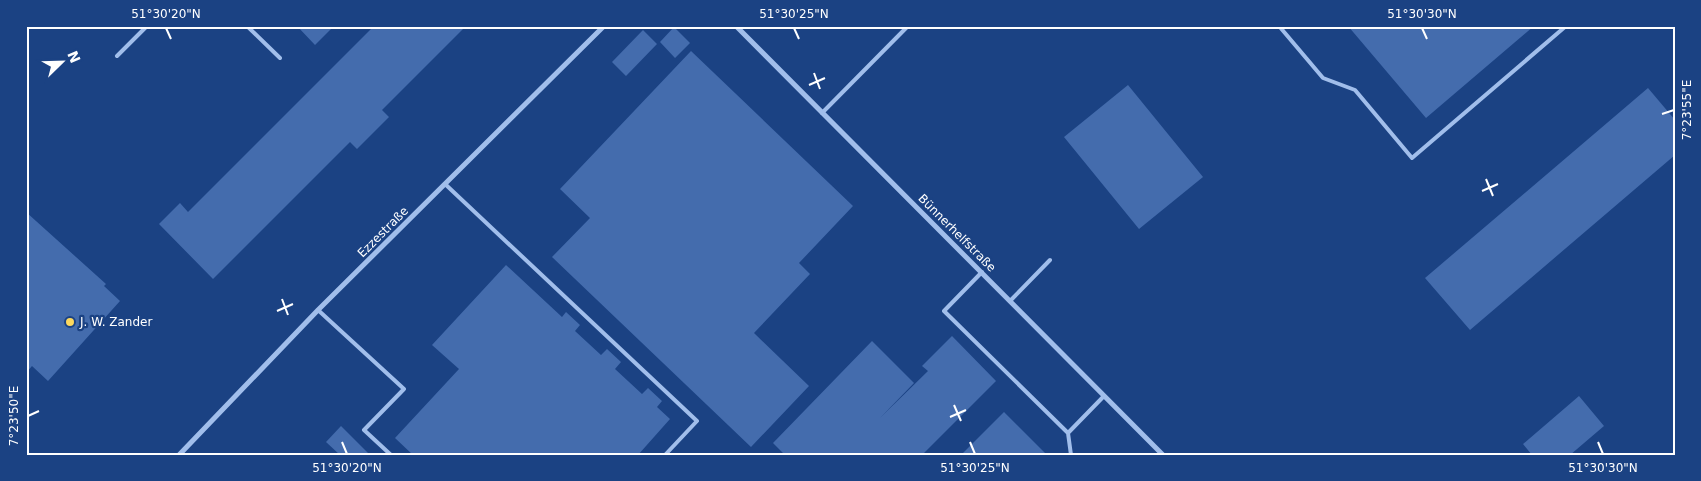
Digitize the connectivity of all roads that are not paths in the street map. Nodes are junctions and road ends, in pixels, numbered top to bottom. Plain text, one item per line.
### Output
1 (147, 26) edge
2 (248, 26) edge
3 (604, 26) edge
4 (736, 26) edge
5 (908, 26) edge
6 (1279, 26) edge
7 (1566, 26) edge
8 (117, 56) dead end
9 (280, 58) dead end
10 (822, 112) junction
11 (445, 184) junction
12 (1050, 260) dead end
13 (982, 272) junction
14 (1010, 301) junction
15 (318, 310) junction
16 (1104, 396) junction
17 (1068, 433) junction
18 (180, 455) edge
19 (390, 455) edge
20 (665, 455) edge
21 (1071, 455) edge
22 (1163, 455) edge

1 - 8 lane
2 - 9 lane
3 - 11 street, Ezzestraße
4 - 10 street, Bünnerhelfstraße
5 - 10 lane
6 - 7 lane
10 - 13 street, Bünnerhelfstraße
11 - 15 street, Ezzestraße
11 - 20 lane
12 - 14 lane
13 - 14 street, Bünnerhelfstraße
13 - 17 lane
14 - 16 street, Bünnerhelfstraße
15 - 18 street, Ezzestraße
15 - 19 lane
16 - 17 lane
16 - 22 street, Bünnerhelfstraße
17 - 21 lane

